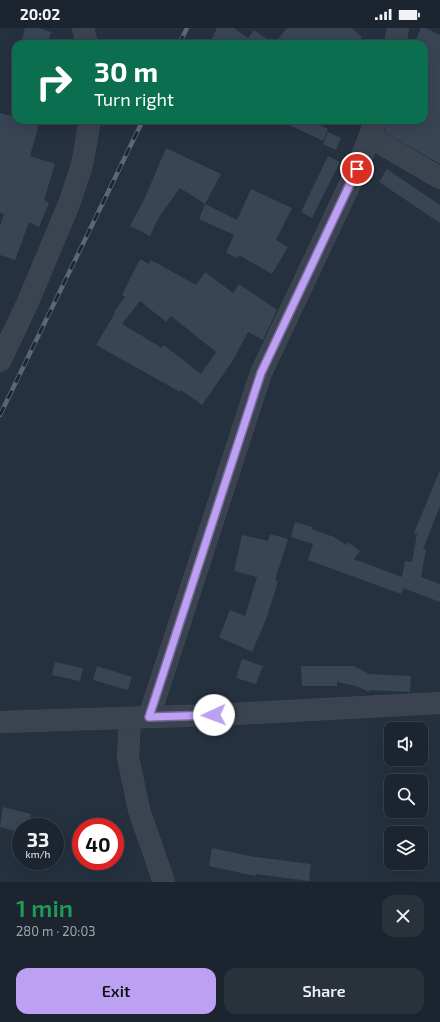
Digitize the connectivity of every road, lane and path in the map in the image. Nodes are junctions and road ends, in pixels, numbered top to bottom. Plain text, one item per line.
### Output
1 (83, 28) edge
2 (398, 28) edge
3 (86, 40) edge
4 (396, 40) edge
5 (89, 124) edge
6 (373, 128) edge
7 (440, 178) edge
8 (0, 361) edge
9 (440, 702) edge
10 (140, 718) junction
11 (0, 722) edge
12 (164, 882) edge

1 - 3 street
2 - 4 street
5 - 8 street
6 - 7 street
6 - 10 street
9 - 10 street
10 - 11 street
10 - 12 street

